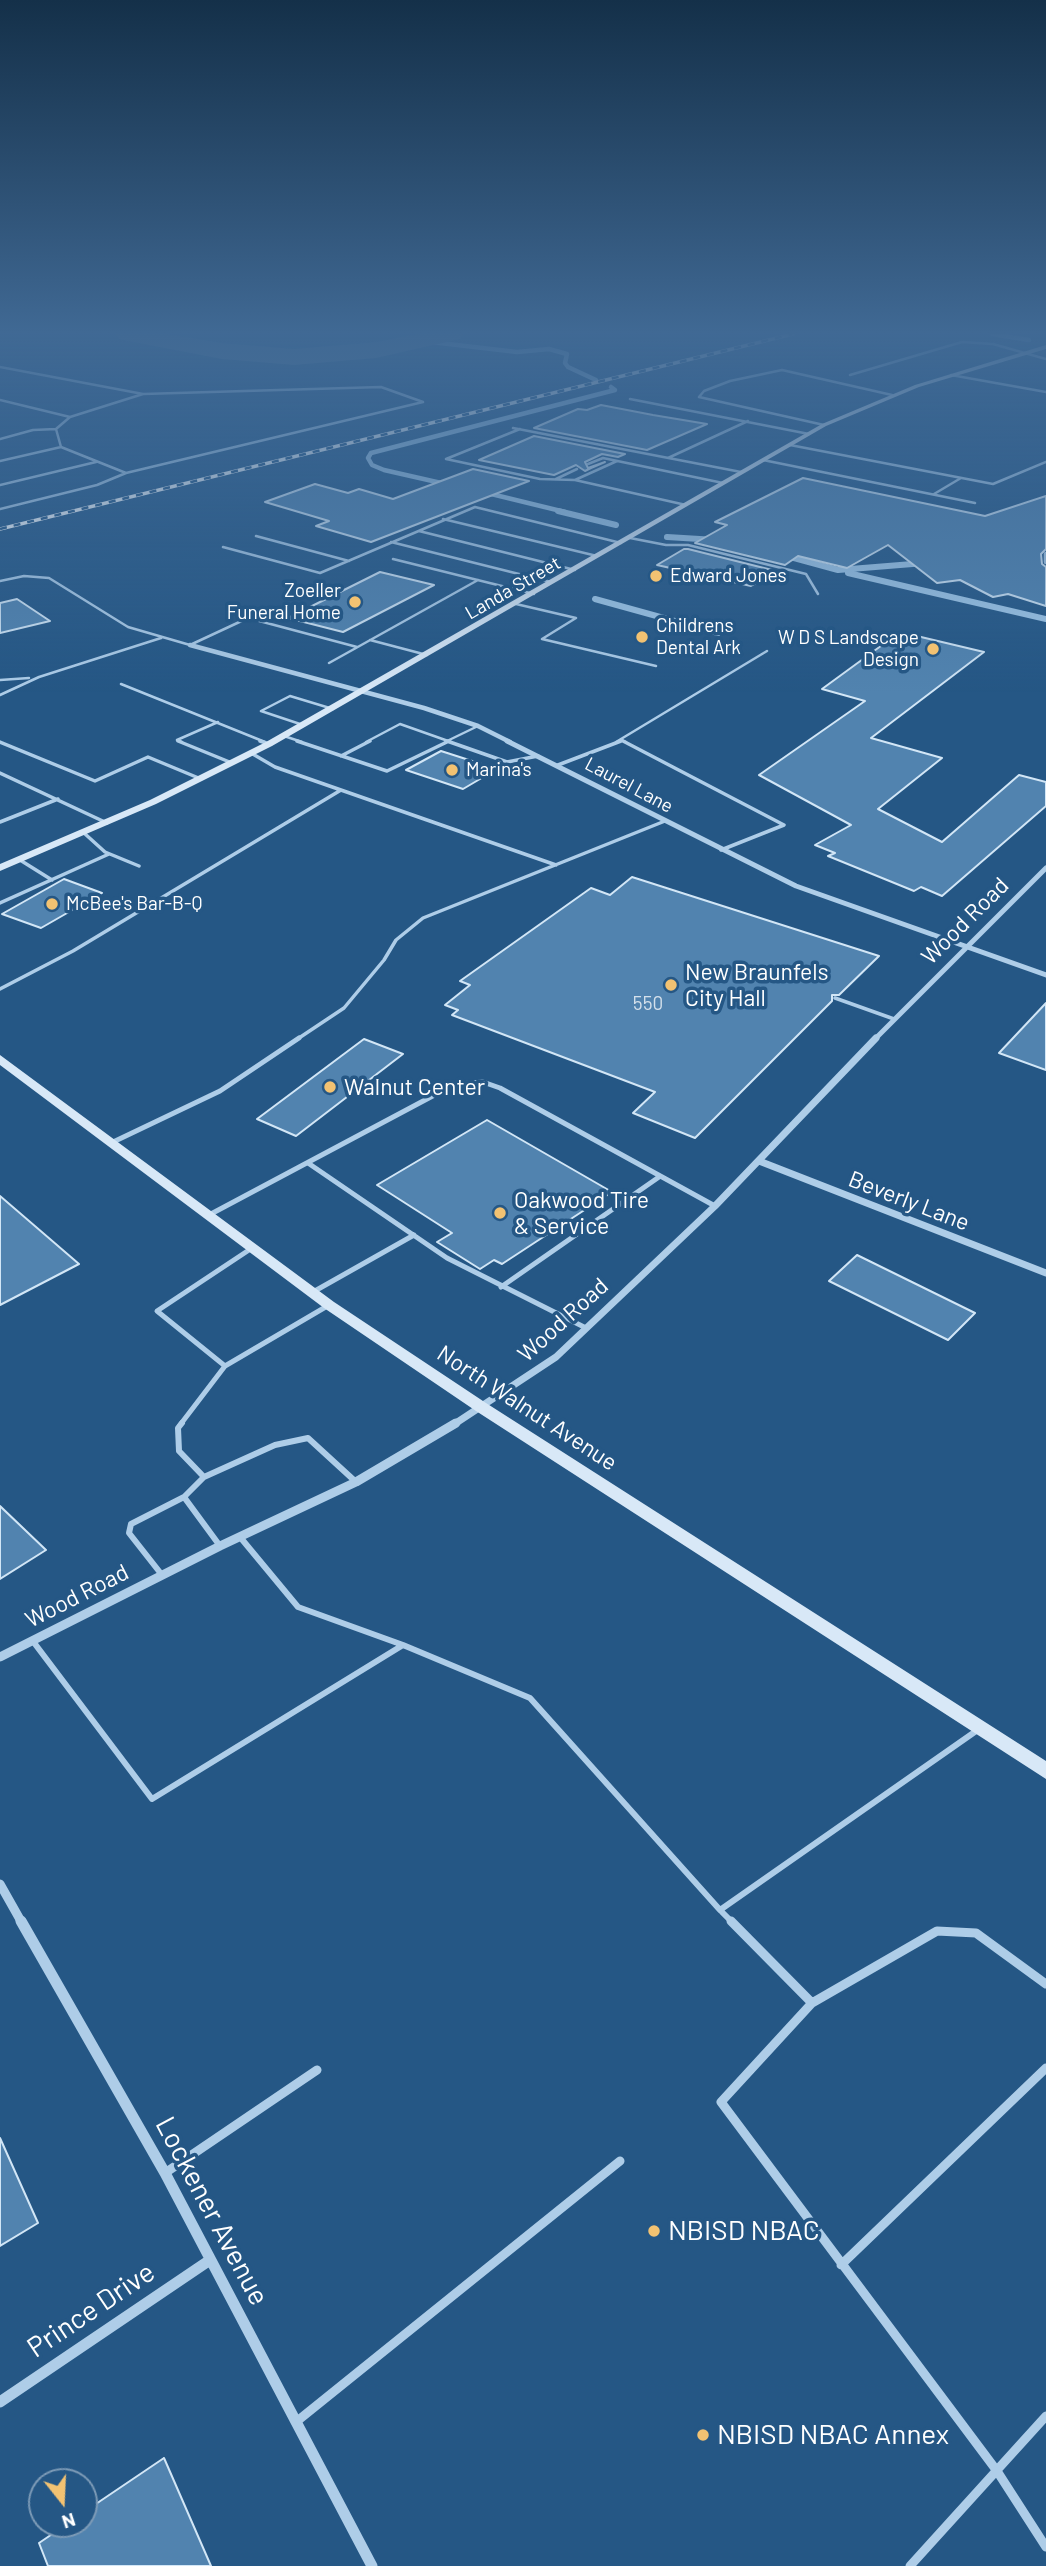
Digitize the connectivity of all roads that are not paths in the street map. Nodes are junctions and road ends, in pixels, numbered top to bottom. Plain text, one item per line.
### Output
1 (32, 454) edge
2 (77, 454) edge
3 (207, 454) edge
4 (459, 454) edge
5 (641, 454) edge
6 (678, 454) edge
7 (774, 454) edge
8 (835, 454) edge
9 (667, 459) junction
10 (763, 460) junction
11 (0, 461) edge
12 (618, 461) junction
13 (96, 462) junction
14 (1046, 462) edge
15 (589, 464) dead end
16 (577, 469) dead end
17 (741, 472) junction
18 (126, 473) junction
19 (961, 478) junction
20 (553, 480) junction
21 (575, 480) junction
22 (723, 483) junction
23 (0, 485) edge
24 (933, 495) junction
25 (975, 503) dead end
26 (686, 505) junction
27 (0, 509) edge
28 (443, 519) junction
29 (418, 531) junction
30 (256, 536) dead end
31 (630, 537) junction
32 (391, 542) junction
33 (621, 543) junction
34 (223, 547) dead end
35 (1046, 554) edge
36 (598, 557) junction
37 (393, 559) dead end
38 (349, 561) junction
39 (1046, 562) edge
40 (575, 569) junction
41 (478, 580) junction
42 (0, 581) edge
43 (553, 583) junction
44 (534, 594) junction
45 (818, 594) dead end
46 (516, 604) junction
47 (161, 638) junction
48 (370, 640) junction
49 (190, 645) junction
50 (357, 647) junction
51 (767, 651) dead end
52 (428, 655) junction
53 (329, 663) dead end
54 (656, 666) dead end
55 (39, 677) junction
56 (0, 680) edge
57 (121, 684) dead end
58 (361, 693) junction
59 (0, 695) edge
60 (333, 709) junction
61 (218, 723) junction
62 (303, 725) junction
63 (478, 726) junction
64 (284, 736) junction
65 (449, 740) junction
66 (622, 740) junction
67 (0, 742) edge
68 (269, 744) junction
69 (251, 753) junction
70 (341, 756) junction
71 (538, 756) junction
72 (232, 763) junction
73 (558, 765) junction
74 (0, 773) edge
75 (201, 779) junction
76 (341, 790) junction
77 (58, 799) junction
78 (665, 821) junction
79 (0, 822) edge
80 (107, 823) junction
81 (84, 832) junction
82 (721, 850) junction
83 (109, 854) junction
84 (20, 860) junction
85 (556, 865) junction
86 (139, 866) dead end
87 (1046, 867) edge
88 (0, 868) edge
89 (52, 880) junction
90 (0, 903) edge
91 (965, 948) junction
92 (1046, 975) edge
93 (0, 989) edge
94 (835, 998) dead end
95 (894, 1019) junction
96 (0, 1059) edge
97 (110, 1143) junction
98 (759, 1161) junction
99 (308, 1163) junction
100 (659, 1177) junction
101 (715, 1206) junction
102 (209, 1215) junction
103 (414, 1236) junction
104 (252, 1248) junction
105 (1046, 1273) edge
106 (501, 1287) junction
107 (312, 1293) junction
108 (329, 1305) junction
109 (586, 1328) junction
110 (225, 1366) junction
111 (481, 1407) junction
112 (204, 1477) junction
113 (356, 1482) junction
114 (184, 1497) junction
115 (240, 1537) junction
116 (220, 1546) junction
117 (162, 1575) junction
118 (33, 1640) junction
119 (403, 1645) junction
120 (0, 1657) edge
121 (981, 1727) junction
122 (1046, 1771) edge
123 (0, 1884) edge
124 (720, 1910) junction
125 (1046, 1984) edge
126 (812, 2003) junction
127 (1046, 2068) edge
128 (317, 2070) dead end
129 (620, 2161) dead end
130 (165, 2173) junction
131 (210, 2260) junction
132 (841, 2265) junction
133 (0, 2402) edge
134 (1046, 2416) edge
135 (296, 2421) junction
136 (997, 2471) junction
137 (1046, 2547) edge
138 (372, 2566) edge
139 (910, 2566) edge

1 - 11 lane
2 - 13 lane
3 - 18 lane
4 - 20 lane
5 - 9 lane
6 - 9 lane
7 - 10 street, Landa Street
8 - 19 lane
9 - 17 lane
10 - 17 street, Landa Street
10 - 24 lane
12 - 15 lane
12 - 21 lane
12 - 22 lane
13 - 18 lane
13 - 23 lane
14 - 19 lane
16 - 20 lane
17 - 22 street, Landa Street
18 - 27 lane
19 - 24 lane
20 - 21 lane
21 - 26 lane
22 - 26 street, Landa Street
24 - 25 lane
26 - 31 street, Landa Street
28 - 29 lane
28 - 33 lane
28 - 36 lane
29 - 32 lane
29 - 40 lane
30 - 38 lane
31 - 33 street, Landa Street
31 - 45 lane
32 - 38 lane
32 - 43 lane
33 - 36 street, Landa Street
34 - 38 lane
35 - 39 street
36 - 40 street, Landa Street
37 - 41 lane
40 - 43 street, Landa Street
41 - 44 lane
41 - 48 lane
42 - 47 lane
43 - 44 street, Landa Street
44 - 46 street, Landa Street
46 - 52 street, Landa Street
46 - 54 lane
47 - 49 lane
47 - 55 lane
48 - 50 lane
48 - 52 lane
49 - 50 lane
49 - 58 street, Laurel Lane
50 - 53 lane
51 - 66 lane
52 - 58 street, Landa Street
55 - 56 lane
55 - 59 lane
57 - 61 lane
58 - 60 street, Landa Street
58 - 63 street, Laurel Lane
60 - 62 street, Landa Street
60 - 62 lane
61 - 68 lane
61 - 72 lane
62 - 64 street, Landa Street
63 - 65 lane
63 - 71 street, Laurel Lane
64 - 68 street, Landa Street
64 - 70 lane
65 - 70 lane
65 - 70 lane
65 - 71 lane
66 - 73 lane
66 - 82 lane
67 - 75 lane
68 - 69 street, Landa Street
69 - 72 street, Landa Street
69 - 76 lane
71 - 73 street, Laurel Lane
72 - 75 street, Landa Street
73 - 78 street, Laurel Lane
74 - 77 lane
75 - 80 street, Landa Street
76 - 85 lane
76 - 93 lane
77 - 79 lane
77 - 80 lane
78 - 82 street, Laurel Lane
78 - 85 lane
80 - 81 street, Landa Street
81 - 83 lane
81 - 84 street, Landa Street
82 - 91 street, Laurel Lane
83 - 86 lane
83 - 89 lane
84 - 88 street, Landa Street
84 - 89 lane
85 - 97 lane
87 - 91 street, Wood Road
89 - 90 lane
91 - 92 street, Laurel Lane
91 - 95 street, Wood Road
94 - 95 lane
95 - 98 street, Wood Road
96 - 97 street, North Walnut Avenue
97 - 102 street, North Walnut Avenue
98 - 101 street, Wood Road
98 - 105 street, Beverly Lane
99 - 100 lane
99 - 102 lane
99 - 103 lane
100 - 101 lane
100 - 106 lane
101 - 109 street, Wood Road
102 - 104 street, North Walnut Avenue
103 - 106 lane
103 - 107 lane
104 - 107 street, North Walnut Avenue
104 - 110 lane
106 - 109 lane
107 - 108 street, North Walnut Avenue
108 - 110 lane
108 - 111 street, North Walnut Avenue
109 - 111 street, Wood Road
110 - 112 lane
111 - 113 street, Wood Road
111 - 121 street, North Walnut Avenue
112 - 113 lane
112 - 114 lane
113 - 115 street, Wood Road
114 - 116 lane
114 - 117 lane
115 - 116 street, Wood Road
115 - 119 lane
116 - 117 street, Wood Road
117 - 118 street, Wood Road
118 - 119 lane
118 - 120 street, Wood Road
119 - 124 lane
121 - 122 street, North Walnut Avenue
121 - 124 lane
123 - 130 street, Lockener Avenue
124 - 126 lane
125 - 126 lane
126 - 132 lane
127 - 132 lane
128 - 130 lane
129 - 135 lane
130 - 131 street, Lockener Avenue
131 - 133 street, Prince Drive
131 - 135 street, Lockener Avenue
132 - 136 lane
134 - 136 lane
135 - 138 street, Lockener Avenue
136 - 137 lane
136 - 139 lane

